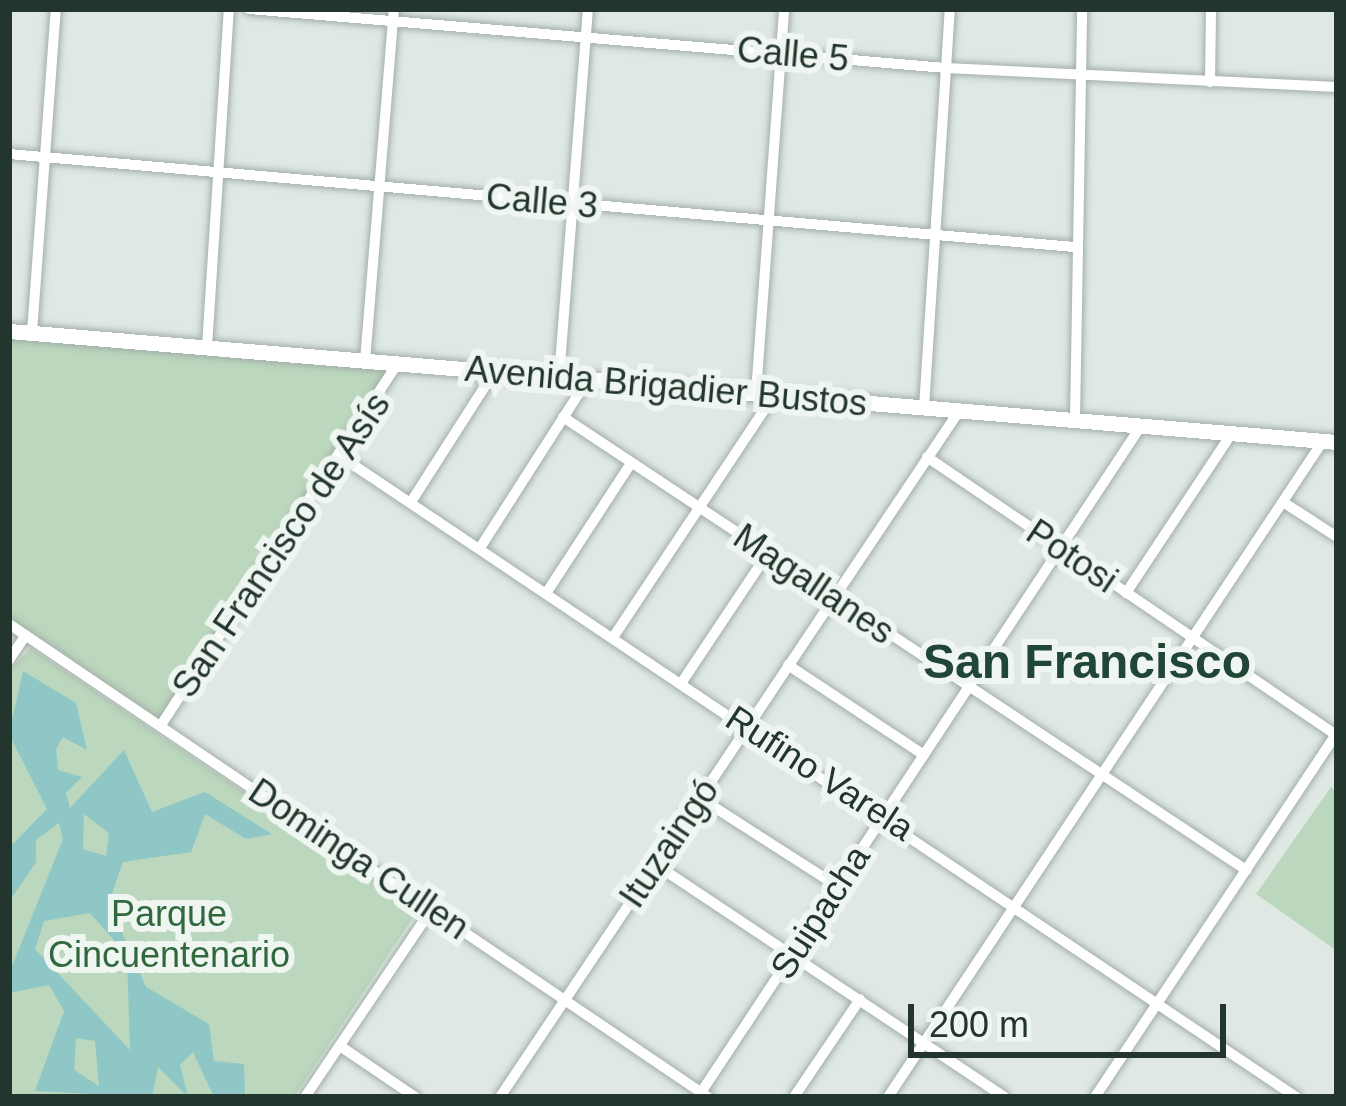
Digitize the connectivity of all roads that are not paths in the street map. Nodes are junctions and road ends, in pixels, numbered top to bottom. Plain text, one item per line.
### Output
1 (56, 9) edge
2 (229, 9) edge
3 (249, 9) edge
4 (588, 9) edge
5 (784, 9) edge
6 (950, 9) edge
7 (1082, 9) edge
8 (1211, 9) edge
9 (394, 14) edge
10 (586, 36) junction
11 (780, 52) junction
12 (946, 68) junction
13 (1080, 77) junction
14 (1210, 82) junction
15 (1337, 87) edge
16 (9, 154) edge
17 (45, 157) junction
18 (216, 175) junction
19 (380, 188) junction
20 (573, 204) junction
21 (766, 218) junction
22 (932, 235) junction
23 (1075, 247) junction
24 (9, 331) edge
25 (32, 333) junction
26 (207, 347) junction
27 (365, 361) junction
28 (397, 364) junction
29 (494, 371) junction
30 (559, 377) junction
31 (588, 379) junction
32 (756, 393) junction
33 (775, 395) junction
34 (924, 408) junction
35 (959, 410) junction
36 (563, 417) junction
37 (1075, 420) junction
38 (1141, 426) junction
39 (1232, 434) junction
40 (1330, 442) edge
41 (340, 456) junction
42 (927, 458) junction
43 (632, 463) junction
44 (411, 502) junction
45 (1283, 502) junction
46 (699, 508) junction
47 (1337, 537) edge
48 (480, 548) junction
49 (1060, 548) junction
50 (768, 553) junction
51 (547, 592) junction
52 (1126, 593) junction
53 (834, 597) junction
54 (9, 624) edge
55 (26, 635) junction
56 (614, 637) junction
57 (1193, 638) junction
58 (9, 660) edge
59 (788, 665) junction
60 (682, 682) junction
61 (969, 686) junction
62 (161, 725) junction
63 (748, 725) junction
64 (1336, 734) edge
65 (924, 755) junction
66 (1102, 775) junction
67 (700, 798) junction
68 (884, 815) junction
69 (656, 864) junction
70 (1246, 870) junction
71 (837, 886) junction
72 (1017, 903) junction
73 (433, 907) junction
74 (792, 954) junction
75 (1160, 998) junction
76 (860, 999) junction
77 (564, 1001) junction
78 (924, 1042) junction
79 (340, 1046) junction
80 (702, 1096) edge
81 (305, 1097) edge
82 (415, 1097) edge
83 (500, 1097) edge
84 (794, 1097) edge
85 (888, 1097) edge
86 (1005, 1097) edge
87 (1095, 1097) edge
88 (1296, 1097) edge

1 - 17 street
2 - 18 street
3 - 9 street, Calle 5
4 - 10 street
5 - 11 street
6 - 12 street
7 - 13 street
8 - 14 street
9 - 10 street, Calle 5
9 - 19 street
10 - 11 street, Calle 5
10 - 20 street
11 - 12 street, Calle 5
11 - 21 street
12 - 13 street, Calle 5
12 - 22 street
13 - 14 street, Calle 5
13 - 23 street
14 - 15 street, Calle 5
16 - 17 street, Calle 3
17 - 18 street, Calle 3
17 - 25 street
18 - 19 street, Calle 3
18 - 26 street
19 - 20 street, Calle 3
19 - 27 street
20 - 21 street, Calle 3
20 - 30 street
21 - 22 street, Calle 3
21 - 32 street
22 - 23 street, Calle 3
22 - 34 street
23 - 37 street
24 - 25 street, Avenida Brigadier Bustos
25 - 26 street, Avenida Brigadier Bustos
26 - 27 street, Avenida Brigadier Bustos
27 - 28 street, Avenida Brigadier Bustos
28 - 29 street, Avenida Brigadier Bustos
28 - 41 street, San Francisco de Asís
29 - 30 street, Avenida Brigadier Bustos
29 - 44 street
30 - 31 street, Avenida Brigadier Bustos
31 - 32 street, Avenida Brigadier Bustos
31 - 36 street
32 - 33 street, Avenida Brigadier Bustos
33 - 34 street, Avenida Brigadier Bustos
33 - 46 street
34 - 35 street, Avenida Brigadier Bustos
35 - 37 street, Avenida Brigadier Bustos
35 - 42 street, Ituzaingó
36 - 43 street, Magallanes
36 - 48 street
37 - 38 street, Avenida Brigadier Bustos
38 - 39 street, Avenida Brigadier Bustos
38 - 49 street, Suipacha
39 - 40 street, Avenida Brigadier Bustos
39 - 52 street
40 - 45 street
41 - 44 street, Rufino Varela
41 - 62 street, San Francisco de Asís
42 - 49 street, Potosi
42 - 53 street, Ituzaingó
43 - 46 street, Magallanes
43 - 51 street
44 - 48 street, Rufino Varela
45 - 47 street
45 - 57 street
46 - 50 street, Magallanes
46 - 56 street
48 - 51 street, Rufino Varela
49 - 52 street, Potosi
49 - 61 street, Suipacha
50 - 53 street, Magallanes
50 - 60 street
51 - 56 street, Rufino Varela
52 - 57 street, Potosi
53 - 59 street, Ituzaingó
53 - 61 street, Magallanes
54 - 55 street, Dominga Cullen
55 - 58 street
55 - 62 street, Dominga Cullen
56 - 60 street, Rufino Varela
57 - 64 street, Potosi
57 - 66 street
59 - 63 street, Ituzaingó
59 - 65 street
60 - 63 street, Rufino Varela
61 - 65 street, Suipacha
61 - 66 street, Magallanes
62 - 73 street, Dominga Cullen
63 - 67 street, Ituzaingó
63 - 68 street, Rufino Varela
64 - 70 street
65 - 68 street, Suipacha
66 - 70 street, Magallanes
66 - 72 street
67 - 69 street, Ituzaingó
67 - 71 street
68 - 71 street, Suipacha
68 - 72 street, Rufino Varela
69 - 74 street
69 - 77 street, Ituzaingó
70 - 75 street
71 - 74 street, Suipacha
72 - 75 street, Rufino Varela
72 - 78 street
73 - 77 street, Dominga Cullen
73 - 79 street
74 - 76 street
74 - 80 street, Suipacha
75 - 87 street
75 - 88 street, Rufino Varela
76 - 78 street
76 - 84 street
77 - 80 street, Dominga Cullen
77 - 83 street, Ituzaingó
78 - 85 street
78 - 86 street
79 - 81 street
79 - 82 street

